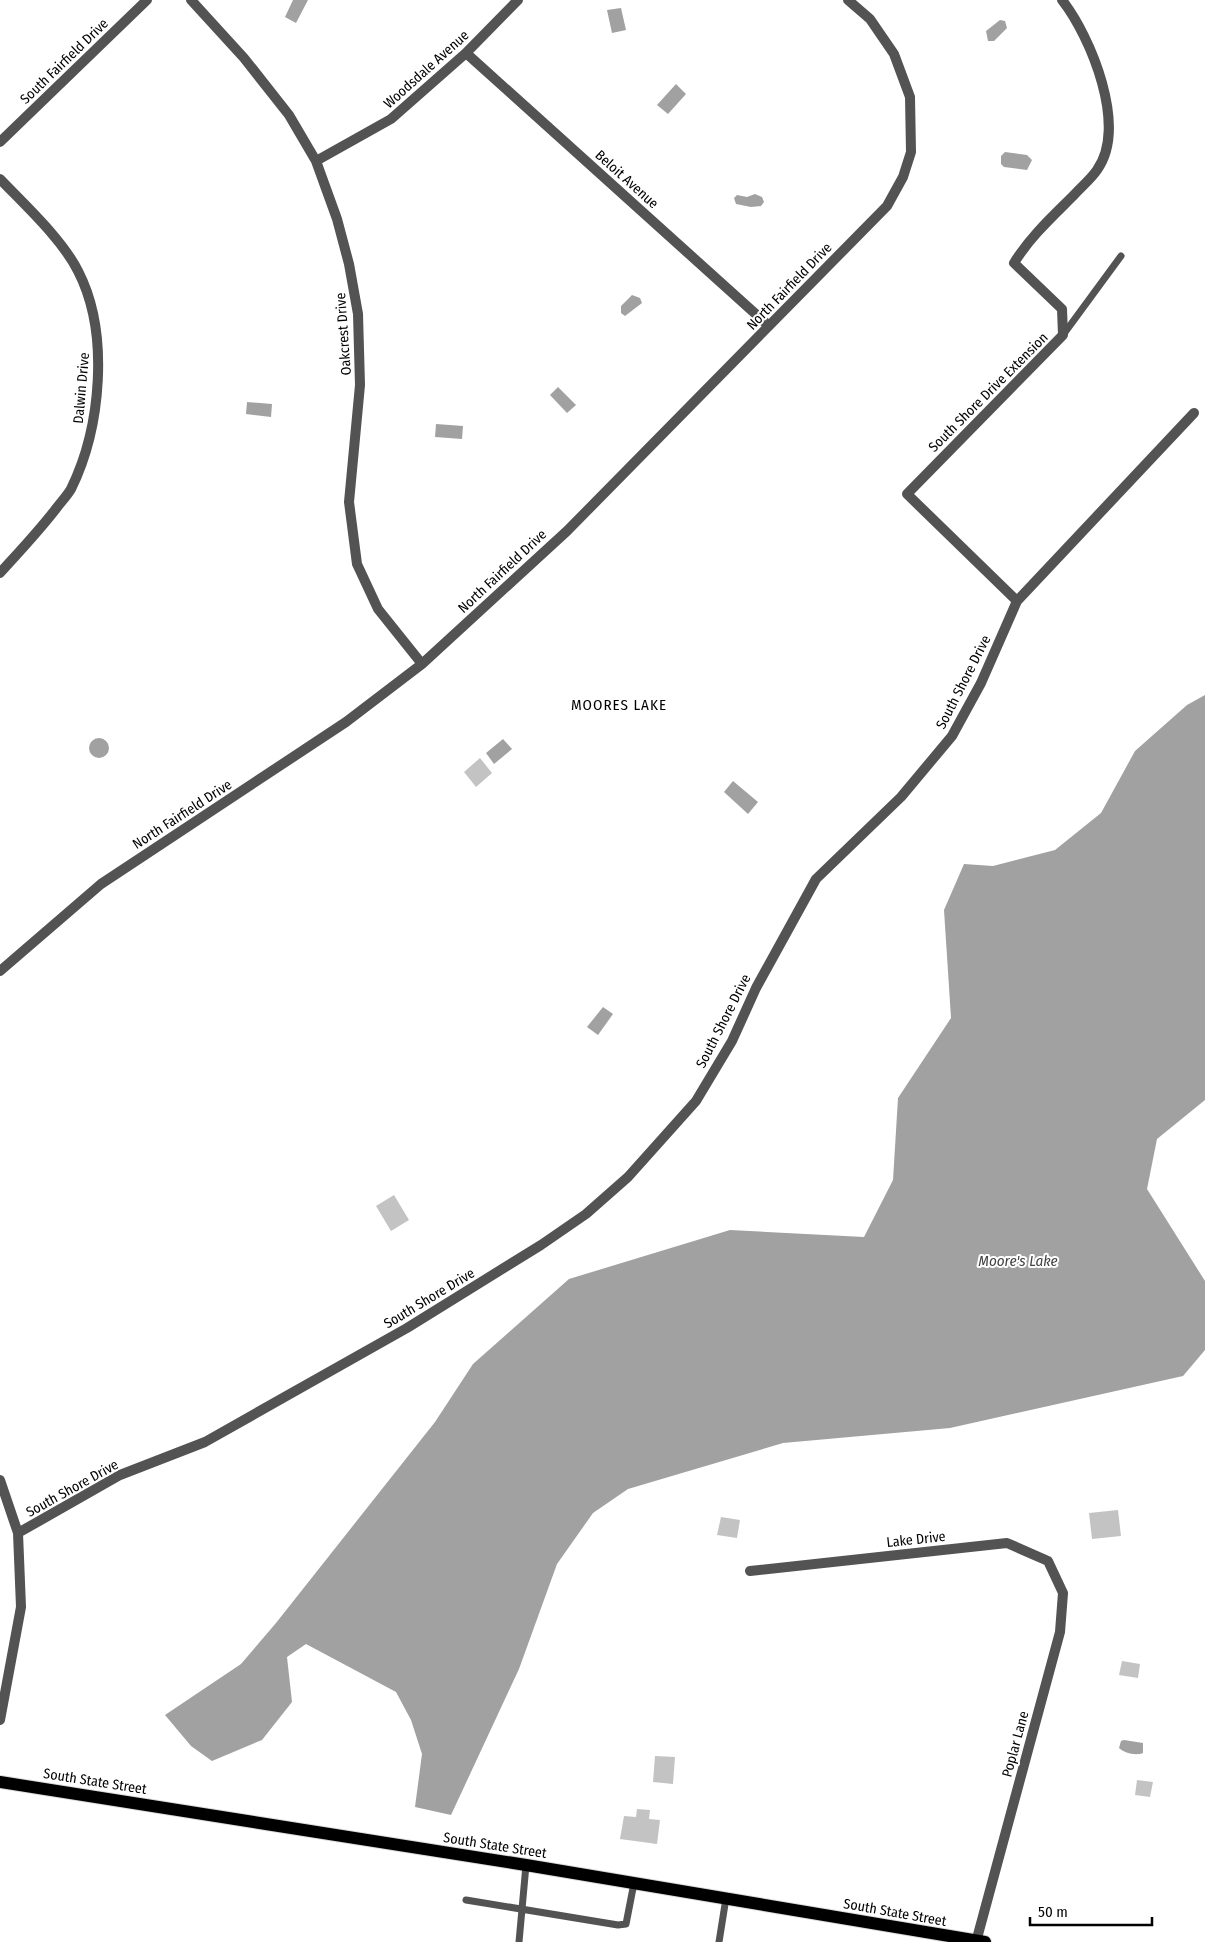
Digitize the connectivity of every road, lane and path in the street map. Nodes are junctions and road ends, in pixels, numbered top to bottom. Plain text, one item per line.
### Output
1 (147, 0) edge
2 (191, 0) edge
3 (518, 0) edge
4 (848, 0) edge
5 (1062, 0) edge
6 (466, 52) junction
7 (0, 142) edge
8 (316, 161) junction
9 (0, 178) edge
10 (1121, 256) dead end
11 (769, 326) junction
12 (1063, 335) junction
13 (1194, 413) dead end
14 (0, 573) edge
15 (1017, 601) junction
16 (422, 664) junction
17 (0, 971) edge
18 (0, 1480) edge
19 (18, 1533) junction
20 (1044, 1558) joint
21 (750, 1571) dead end
22 (0, 1720) edge
23 (0, 1782) edge
24 (526, 1865) junction
25 (634, 1883) junction
26 (726, 1898) junction
27 (466, 1900) dead end
28 (522, 1908) junction
29 (519, 1942) edge
30 (719, 1942) edge
31 (979, 1942) edge

1 - 7 street, South Fairfield Drive
2 - 8 street, Oakcrest Drive
3 - 6 street, Woodsdale Avenue
4 - 11 street, North Fairfield Drive
5 - 12 street, South Shore Drive Extension
6 - 8 street, Woodsdale Avenue
6 - 11 street, Beloit Avenue
8 - 16 street, Oakcrest Drive
9 - 14 street, Dalwin Drive
10 - 12 lane
11 - 16 street, North Fairfield Drive
12 - 15 street, South Shore Drive Extension
13 - 15 street, South Shore Drive
15 - 19 street, South Shore Drive
16 - 17 street, North Fairfield Drive
18 - 19 street
19 - 22 street
20 - 21 street, Lake Drive
20 - 31 street, Poplar Lane
23 - 24 main road, South State Street
24 - 25 main road, South State Street
24 - 28 lane
25 - 26 main road, South State Street
25 - 28 lane
26 - 30 lane
26 - 31 main road, South State Street
27 - 28 lane
28 - 29 lane

